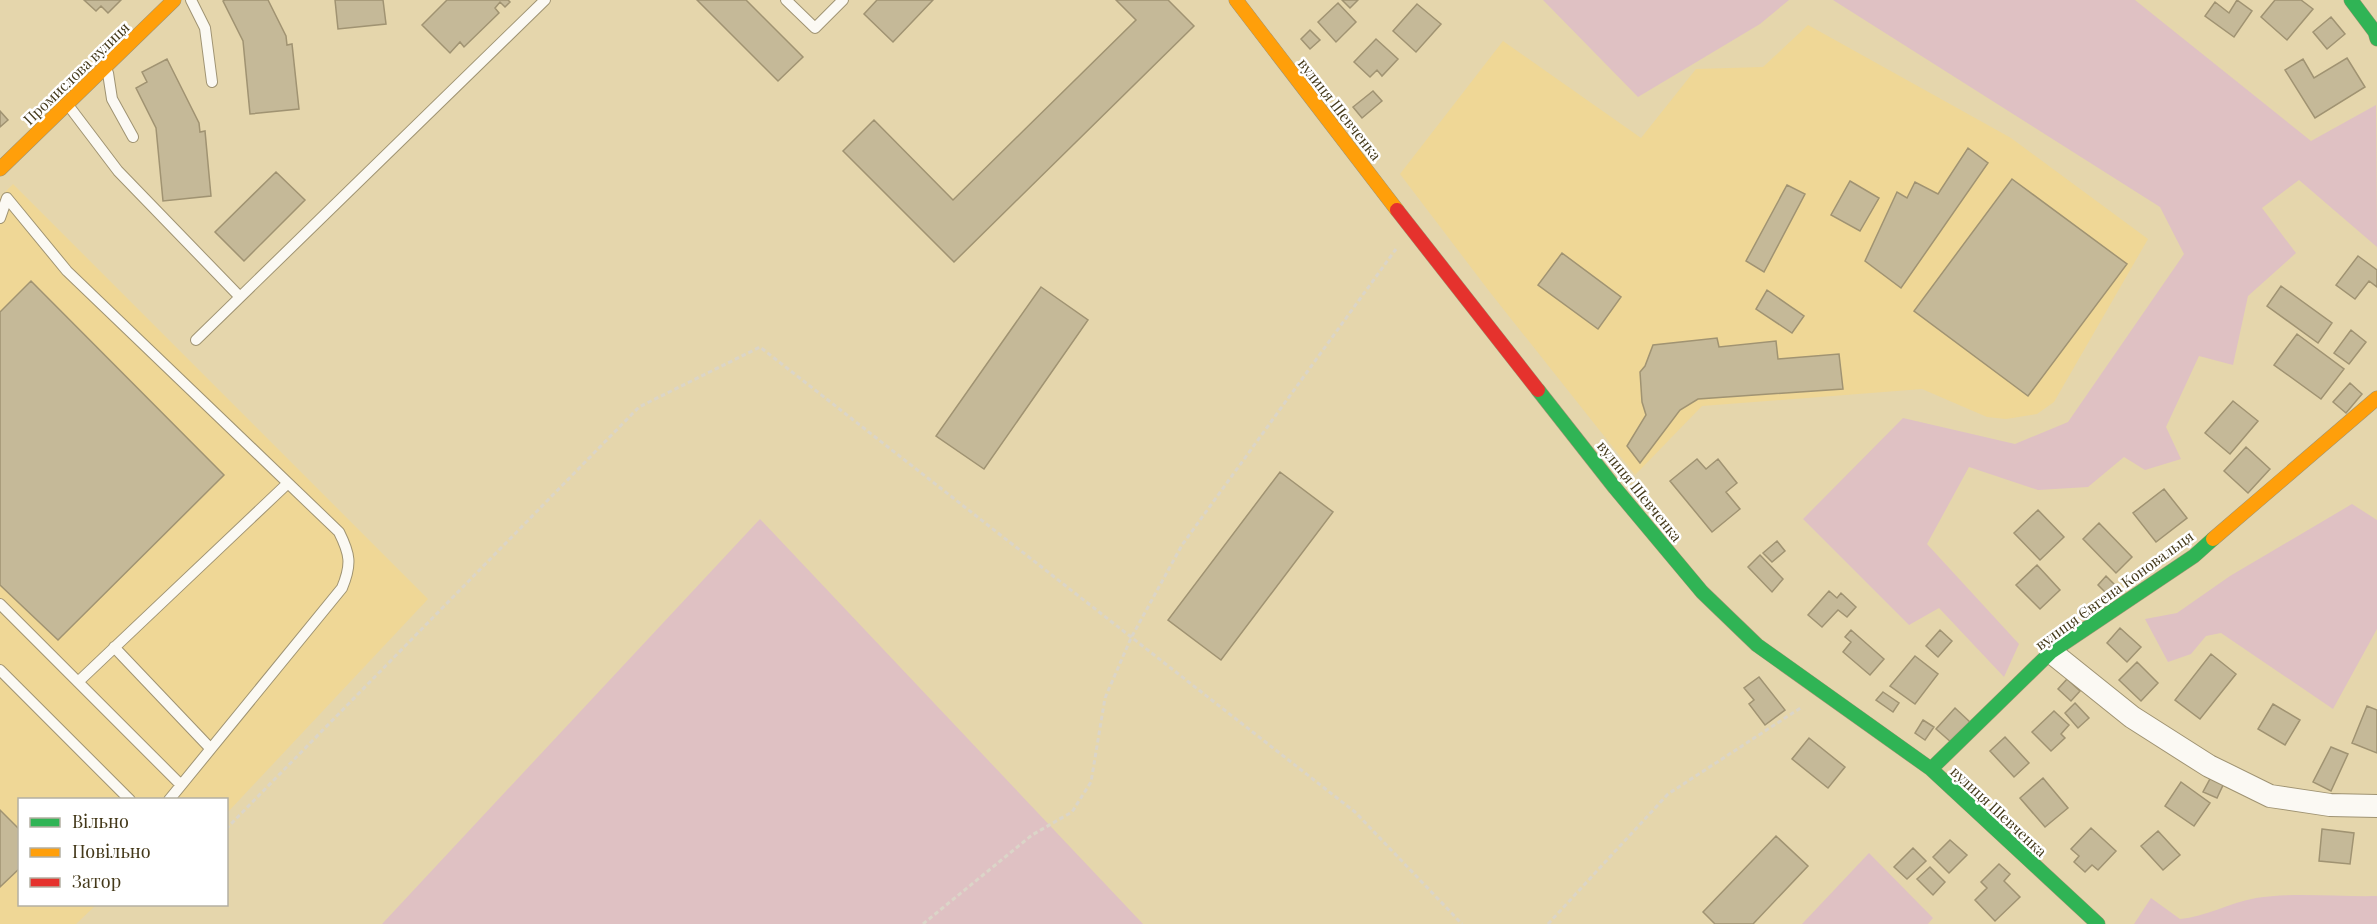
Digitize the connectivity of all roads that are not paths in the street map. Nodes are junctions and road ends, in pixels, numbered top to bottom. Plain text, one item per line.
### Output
1 (174, 0) edge
2 (192, 0) edge
3 (544, 0) edge
4 (786, 0) edge
5 (843, 0) edge
6 (1236, 0) edge
7 (2351, 0) edge
8 (2377, 39) edge
9 (107, 67) junction
10 (212, 82) dead end
11 (68, 105) junction
12 (133, 138) dead end
13 (0, 169) edge
14 (0, 218) edge
15 (240, 297) junction
16 (196, 340) dead end
17 (2377, 398) edge
18 (288, 483) junction
19 (0, 604) edge
20 (114, 647) junction
21 (2051, 652) junction
22 (0, 670) edge
23 (78, 682) junction
24 (210, 748) junction
25 (1931, 769) junction
26 (181, 785) junction
27 (128, 798) edge
28 (171, 798) edge
29 (2377, 806) edge
30 (2098, 924) edge

1 - 9 street, Промислова вулиця
2 - 10 lane
3 - 15 lane
4 - 5 lane
6 - 25 street, вулиця Шевченка
7 - 8 street
9 - 11 street, Промислова вулиця
9 - 12 lane
11 - 13 street, Промислова вулиця
11 - 15 lane
14 - 18 lane
15 - 16 lane
17 - 21 street, вулиця Євгена Коновальця
18 - 20 lane
18 - 24 lane
19 - 23 lane
20 - 23 lane
20 - 24 lane
21 - 25 street, вулиця Євгена Коновальця
21 - 29 street
22 - 27 lane
23 - 26 lane
24 - 26 lane
25 - 30 street, вулиця Шевченка
26 - 28 lane

